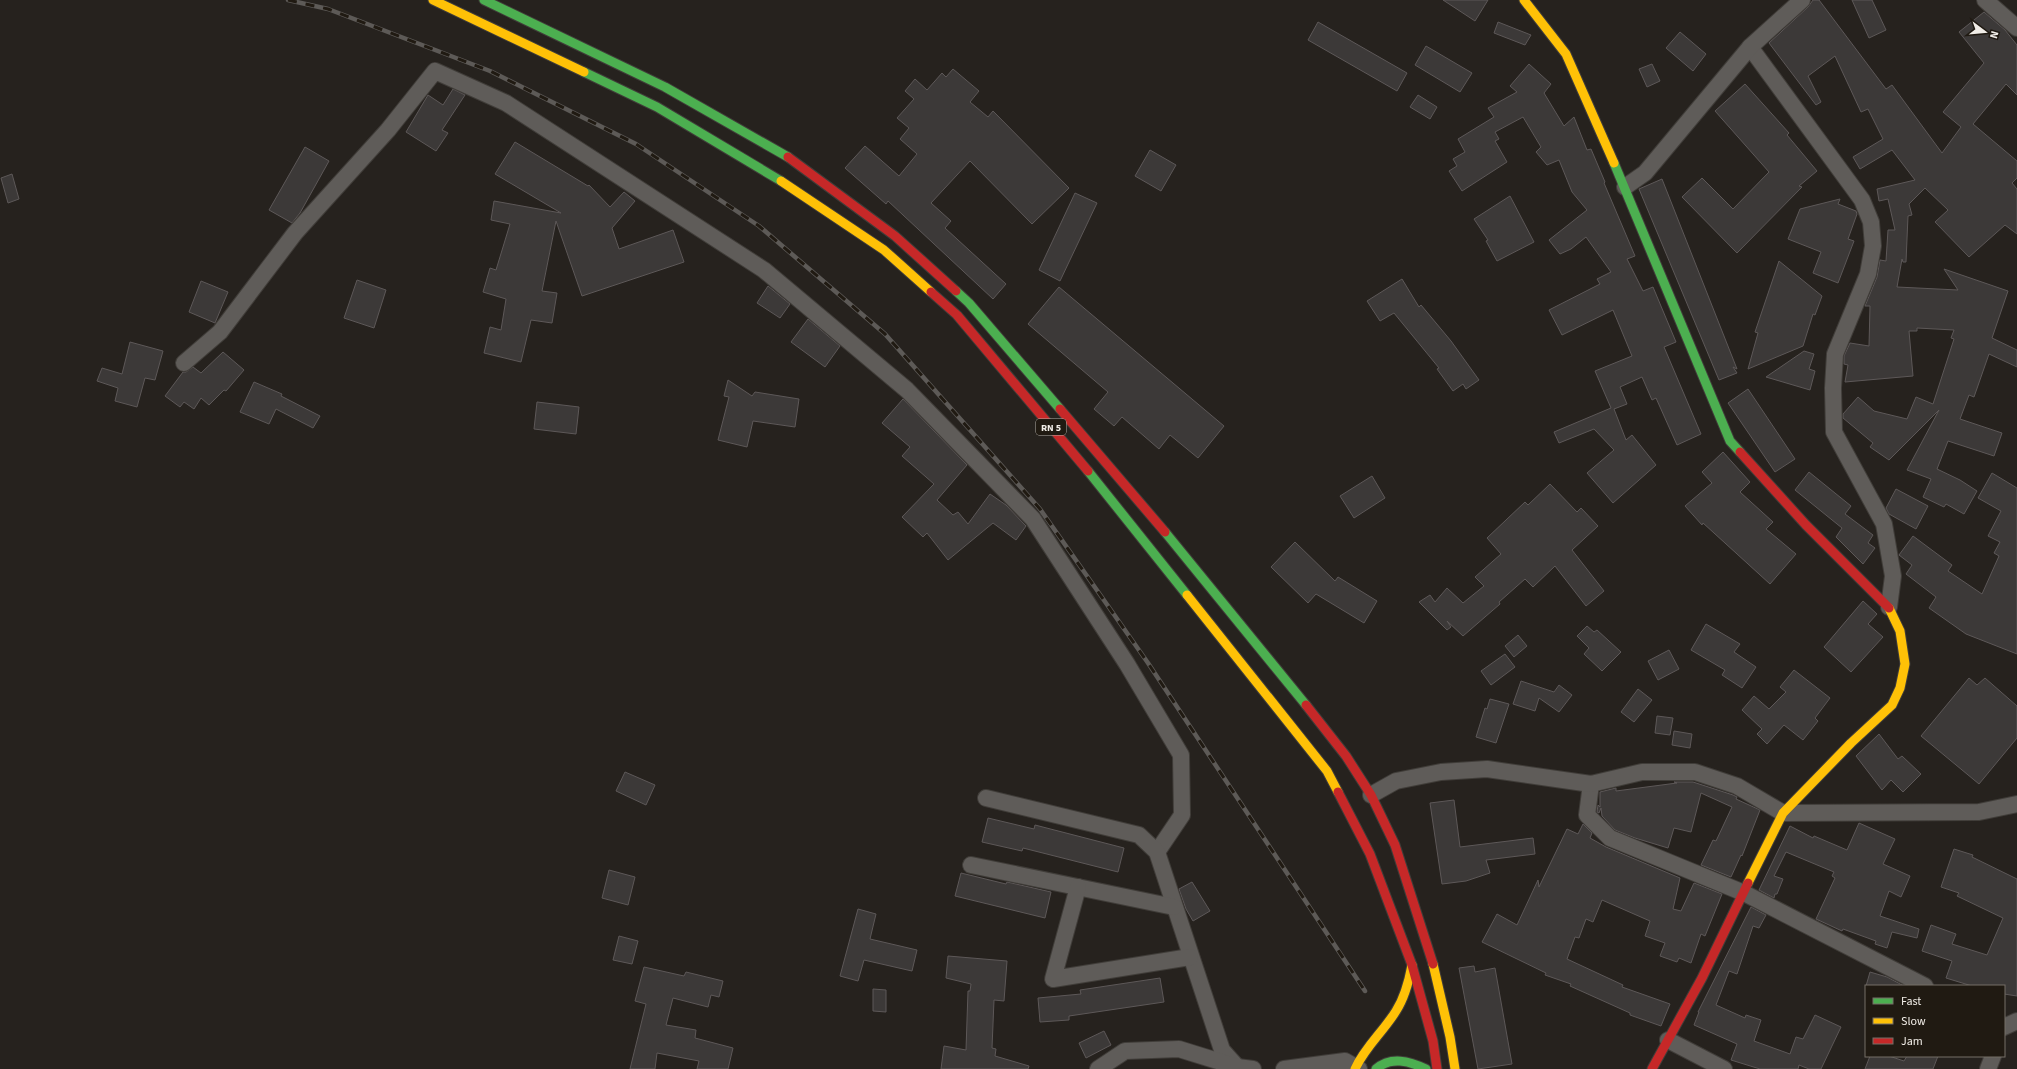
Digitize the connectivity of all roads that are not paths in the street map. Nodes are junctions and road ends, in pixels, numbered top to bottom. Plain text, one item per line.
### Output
1 (433, 0) edge
2 (484, 0) edge
3 (1524, 0) edge
4 (1802, 0) edge
5 (1985, 0) edge
6 (2017, 28) edge
7 (1750, 47) junction
8 (1625, 187) junction
9 (184, 363) dead end
10 (1889, 607) junction
11 (1591, 784) junction
12 (1371, 795) junction
13 (986, 798) dead end
14 (2017, 804) edge
15 (1784, 813) junction
16 (1157, 852) junction
17 (971, 865) dead end
18 (1078, 887) junction
19 (1744, 893) junction
20 (1174, 907) junction
21 (1190, 957) junction
22 (1412, 965) junction
23 (1923, 985) edge
24 (2017, 1021) edge
25 (2005, 1026) edge
26 (1668, 1040) junction
27 (1993, 1057) edge
28 (1243, 1068) edge
29 (1356, 1068) edge
30 (1098, 1069) edge
31 (1284, 1069) edge
32 (1376, 1069) edge
33 (1426, 1069) edge
34 (1437, 1069) edge
35 (1455, 1069) edge
36 (1652, 1069) edge
37 (1724, 1069) edge
38 (1988, 1069) edge

1 - 22 main road, RN 5
2 - 12 main road, RN 5
3 - 8 main road
4 - 7 street
5 - 6 street
7 - 8 street
7 - 10 street
8 - 10 main road
9 - 16 street
10 - 15 main road
11 - 12 street
11 - 15 street
11 - 19 street
12 - 35 main road, RN 5
13 - 16 street
14 - 15 street
15 - 19 main road
16 - 20 street
17 - 18 street
18 - 20 street
18 - 21 street
19 - 23 street
19 - 26 main road
20 - 21 street
21 - 28 street
22 - 29 main road
22 - 34 main road, RN 5
24 - 25 street
26 - 36 main road
26 - 37 street
27 - 38 street
28 - 30 street
29 - 31 street
32 - 33 main road

